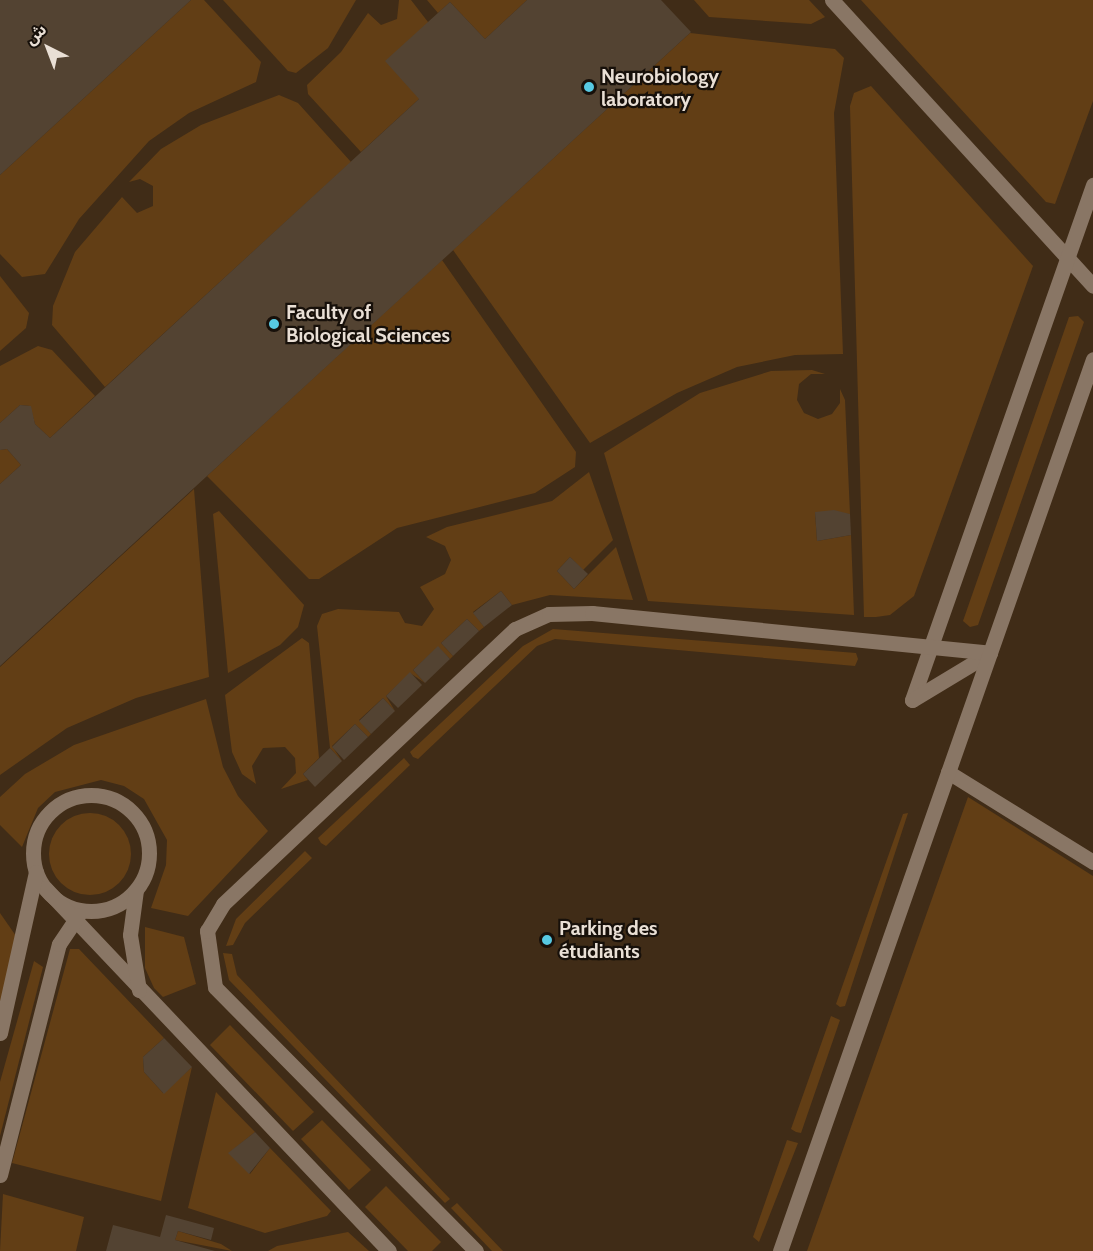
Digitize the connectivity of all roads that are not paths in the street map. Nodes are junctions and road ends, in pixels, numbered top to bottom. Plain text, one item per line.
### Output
1 (831, 0) edge
2 (1093, 185) edge
3 (1067, 257) junction
4 (1093, 286) edge
5 (1093, 359) edge
6 (931, 645) junction
7 (990, 653) junction
8 (948, 772) junction
9 (1093, 862) edge
10 (36, 872) junction
11 (45, 888) junction
12 (137, 888) junction
13 (90, 910) junction
14 (72, 921) junction
15 (140, 993) junction
16 (0, 1033) edge
17 (0, 1174) edge
18 (389, 1251) edge
19 (476, 1251) edge
20 (780, 1251) edge

1 - 3 lane
2 - 3 lane
3 - 4 lane
3 - 6 lane
5 - 7 lane
6 - 7 lane
6 - 7 lane
6 - 19 lane
7 - 8 lane
8 - 9 lane
8 - 20 lane
10 - 11 lane
10 - 12 lane
10 - 16 lane
11 - 13 lane
11 - 14 lane
12 - 13 lane
12 - 15 lane
13 - 14 lane
14 - 15 lane
14 - 17 lane
15 - 18 lane

